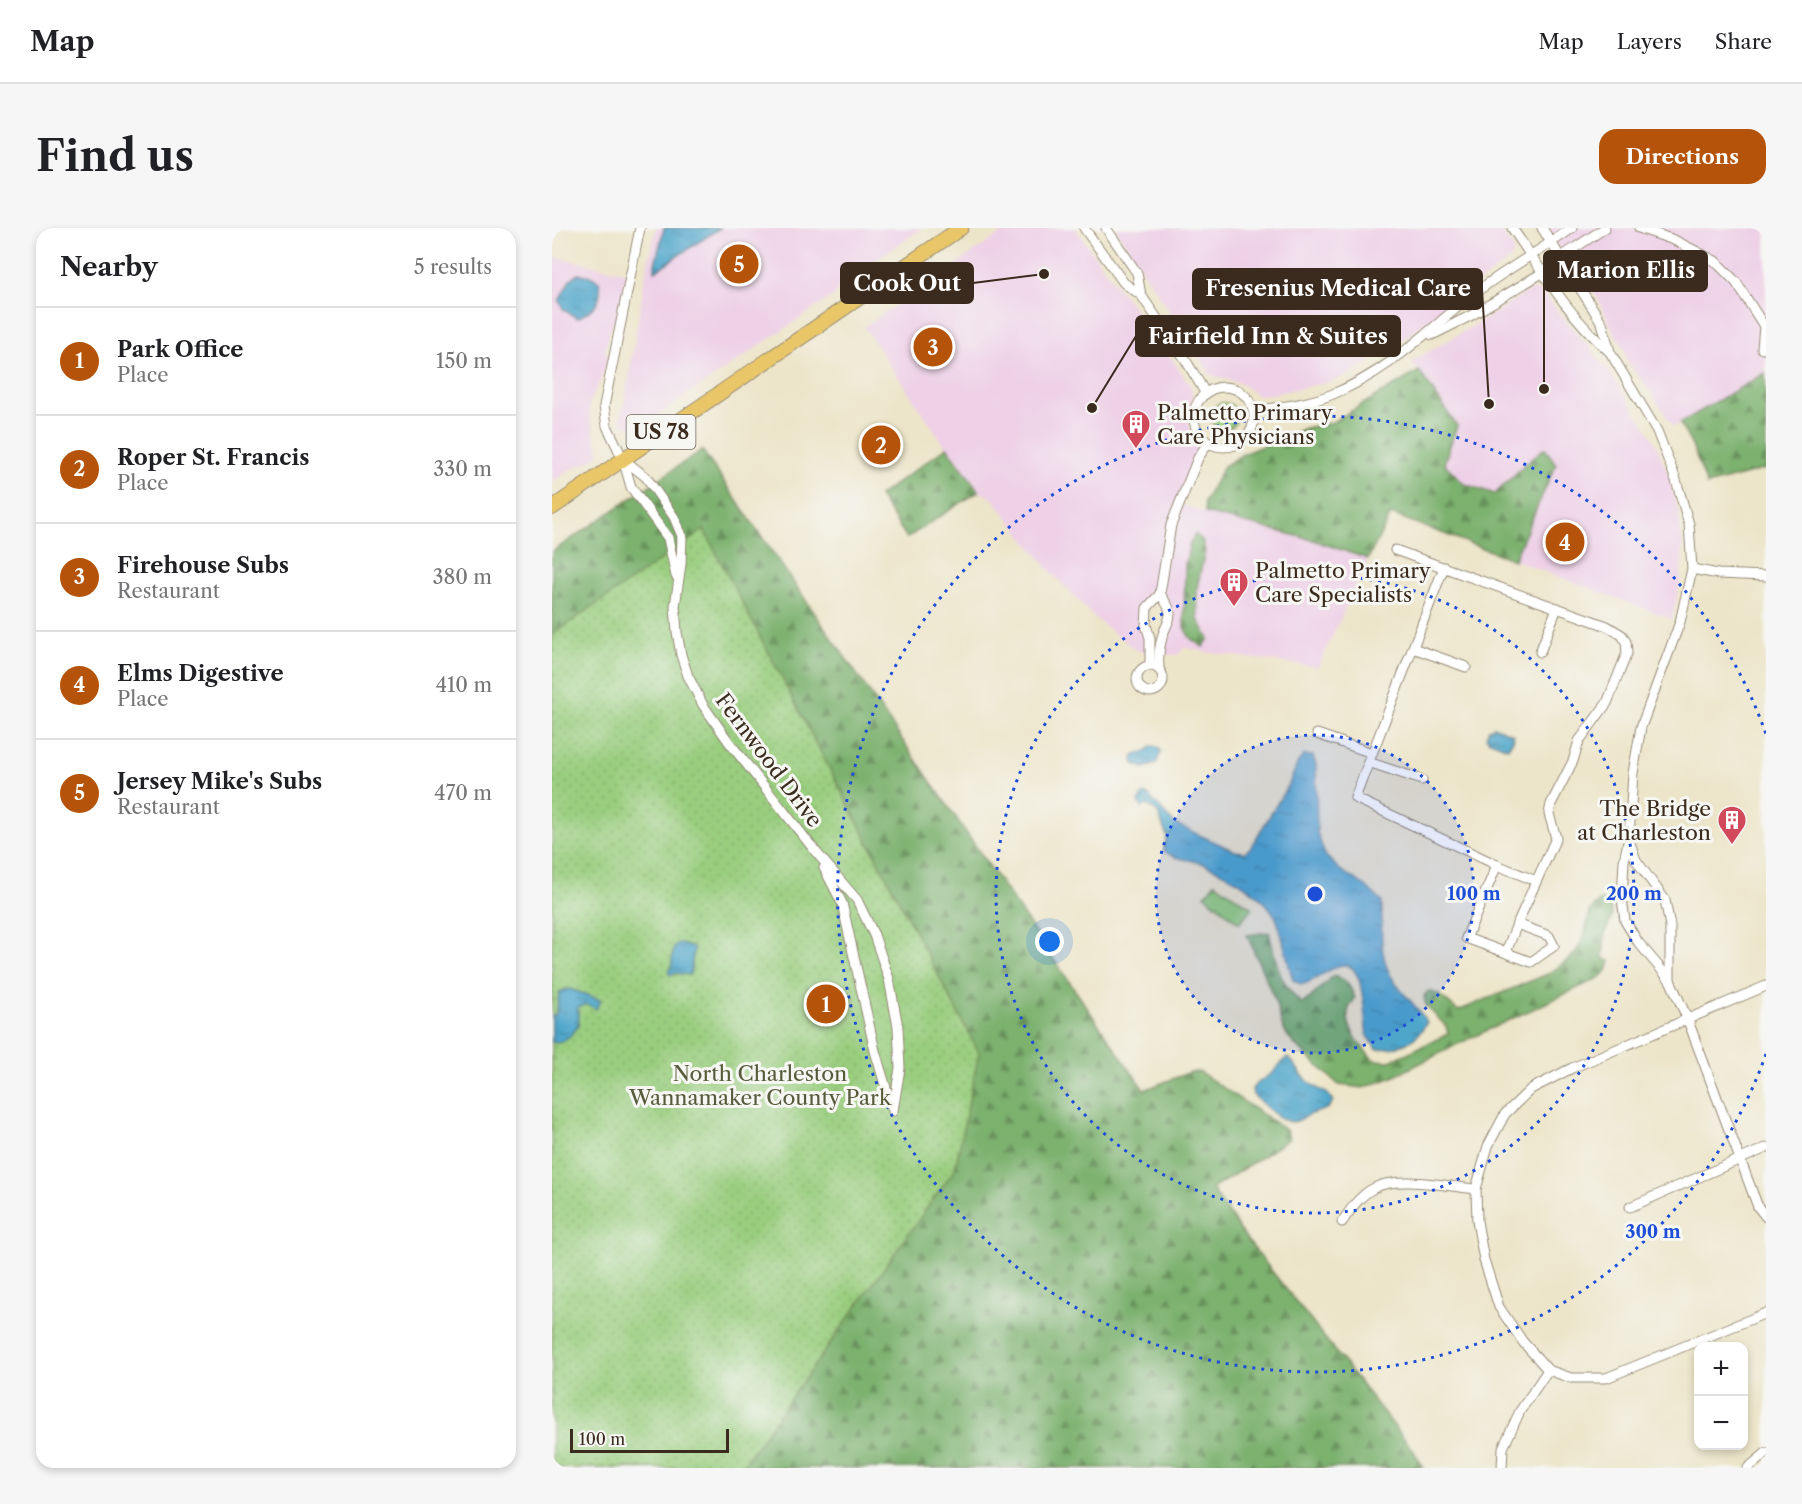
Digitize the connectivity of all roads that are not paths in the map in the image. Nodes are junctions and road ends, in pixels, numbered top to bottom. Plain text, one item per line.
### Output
1 (640, 228) edge
2 (961, 228) edge
3 (1084, 228) edge
4 (1106, 228) edge
5 (1512, 228) edge
6 (1542, 228) edge
7 (1572, 228) edge
8 (1605, 228) edge
9 (1639, 228) edge
10 (1552, 242) junction
11 (1530, 254) junction
12 (1561, 257) junction
13 (1542, 273) junction
14 (1141, 295) junction
15 (1421, 340) junction
16 (1762, 349) dead end
17 (1610, 352) junction
18 (1206, 394) junction
19 (1253, 411) junction
20 (1208, 443) junction
21 (622, 459) junction
22 (552, 508) edge
23 (1395, 550) dead end
24 (1444, 567) junction
25 (1692, 569) junction
26 (1766, 576) edge
27 (677, 583) junction
28 (1160, 594) junction
29 (1557, 608) junction
30 (1413, 648) junction
31 (1540, 652) dead end
32 (1467, 667) dead end
33 (1317, 734) dead end
34 (1370, 758) junction
35 (1422, 780) dead end
36 (1629, 837) junction
37 (816, 852) junction
38 (1497, 865) junction
39 (1536, 880) junction
40 (1517, 924) junction
41 (1506, 952) junction
42 (1670, 980) junction
43 (1766, 986) edge
44 (1687, 1018) junction
45 (1766, 1148) edge
46 (1740, 1159) junction
47 (1476, 1189) junction
48 (1630, 1207) dead end
49 (1766, 1217) edge
50 (1342, 1222) dead end
51 (1766, 1313) edge
52 (1548, 1370) junction
53 (1766, 1453) edge
54 (1502, 1468) edge
55 (1748, 1468) edge

1 - 21 street, Fernwood Drive
2 - 21 main road, US 78
3 - 14 street
4 - 14 street
5 - 11 street
6 - 10 street
7 - 10 street
8 - 12 street
9 - 16 street
10 - 11 street
10 - 12 street
11 - 13 street
11 - 15 street
12 - 13 street
12 - 17 street
13 - 15 street
13 - 17 street
14 - 18 street
15 - 19 street
17 - 25 street
18 - 19 street
18 - 20 street
19 - 20 street
20 - 28 street
21 - 22 main road, US 78
21 - 27 street, Fernwood Drive
21 - 27 street, Fernwood Drive
23 - 24 street
24 - 29 street
24 - 30 street
25 - 26 street
25 - 36 street
27 - 37 street, Fernwood Drive
28 - 28 street
29 - 31 street
29 - 39 street
30 - 32 street
30 - 34 street
33 - 34 street
34 - 35 street
34 - 38 street
36 - 42 street
36 - 42 street
37 - 37 street
38 - 39 street
38 - 41 street
39 - 40 street
40 - 41 street
40 - 41 street
42 - 44 street
43 - 44 street
44 - 46 street
44 - 47 street
45 - 46 street
46 - 48 street
46 - 49 street
47 - 50 street
47 - 52 street
51 - 52 street
52 - 54 street
53 - 55 street

